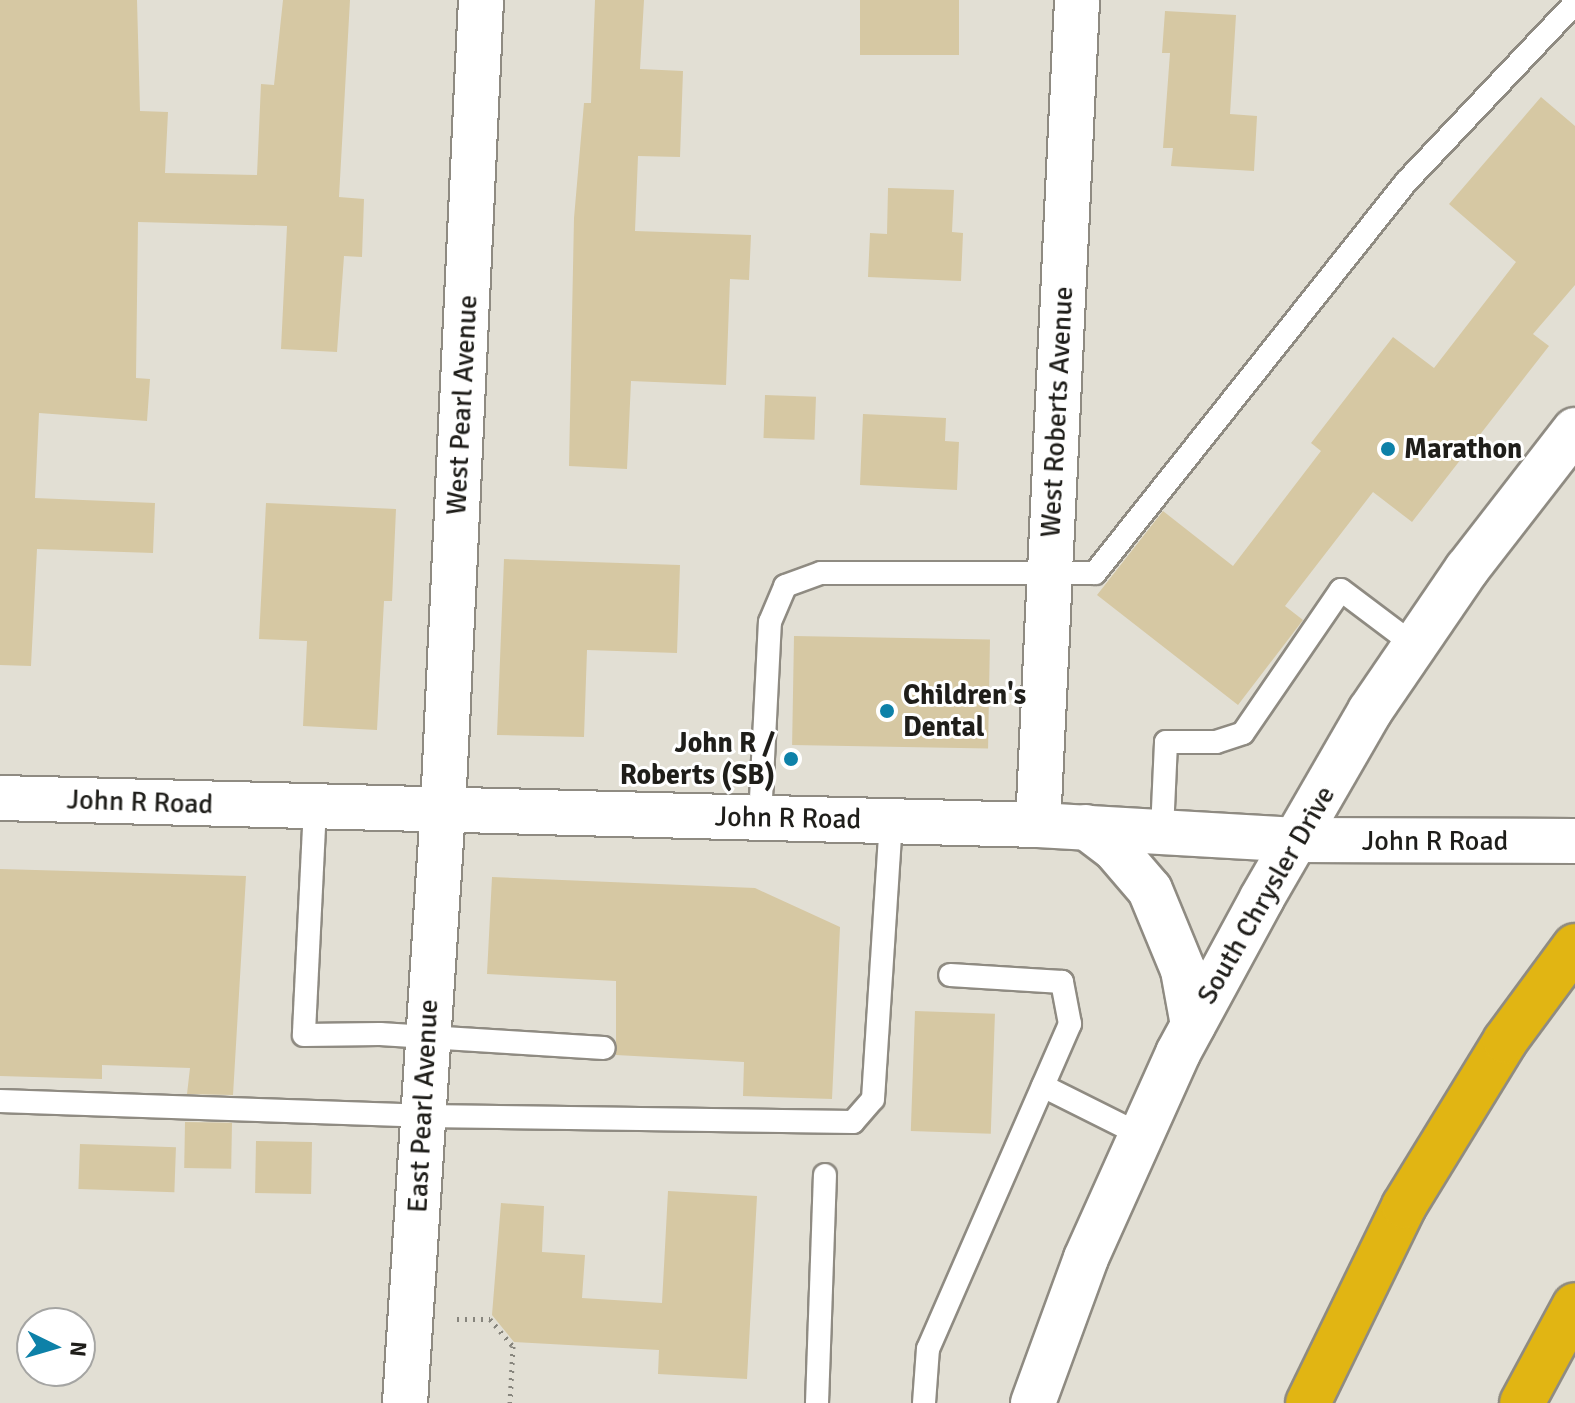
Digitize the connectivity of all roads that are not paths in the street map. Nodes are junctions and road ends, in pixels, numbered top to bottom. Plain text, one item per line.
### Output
1 (481, 0) edge
2 (1077, 0) edge
3 (1575, 3) edge
4 (1575, 430) edge
5 (1049, 575) junction
6 (1414, 645) junction
7 (0, 798) edge
8 (315, 807) junction
9 (443, 809) junction
10 (760, 818) junction
11 (891, 820) junction
12 (1038, 825) junction
13 (1086, 827) junction
14 (1162, 831) junction
15 (1297, 840) junction
16 (1575, 841) edge
17 (1575, 946) edge
18 (950, 975) dead end
19 (1193, 1025) junction
20 (428, 1037) junction
21 (604, 1048) dead end
22 (1043, 1086) junction
23 (0, 1101) edge
24 (423, 1116) junction
25 (1141, 1135) junction
26 (825, 1175) dead end
27 (1575, 1305) edge
28 (405, 1403) edge
29 (817, 1403) edge
30 (924, 1403) edge
31 (1033, 1403) edge
32 (1308, 1403) edge
33 (1522, 1403) edge

1 - 9 main road, West Pearl Avenue
2 - 5 main road, West Roberts Avenue
3 - 5 lane
4 - 6 main road, South Chrysler Drive
5 - 10 lane
5 - 12 main road, West Roberts Avenue
6 - 14 lane
6 - 15 main road, South Chrysler Drive
7 - 8 main road, John R Road
8 - 9 main road, John R Road
8 - 20 lane
9 - 10 main road, John R Road
9 - 20 main road, East Pearl Avenue
10 - 11 main road, John R Road
11 - 12 main road, John R Road
11 - 24 lane
12 - 13 main road, John R Road
13 - 14 main road, John R Road
13 - 19 main road
14 - 15 main road, John R Road
15 - 16 main road, John R Road
15 - 19 main road, South Chrysler Drive
17 - 32 highway
18 - 22 lane
19 - 25 main road, South Chrysler Drive
20 - 21 lane
20 - 24 main road, East Pearl Avenue
22 - 25 lane
22 - 30 lane
23 - 24 lane
24 - 28 main road, East Pearl Avenue
25 - 31 main road, South Chrysler Drive
26 - 29 lane
27 - 33 highway

